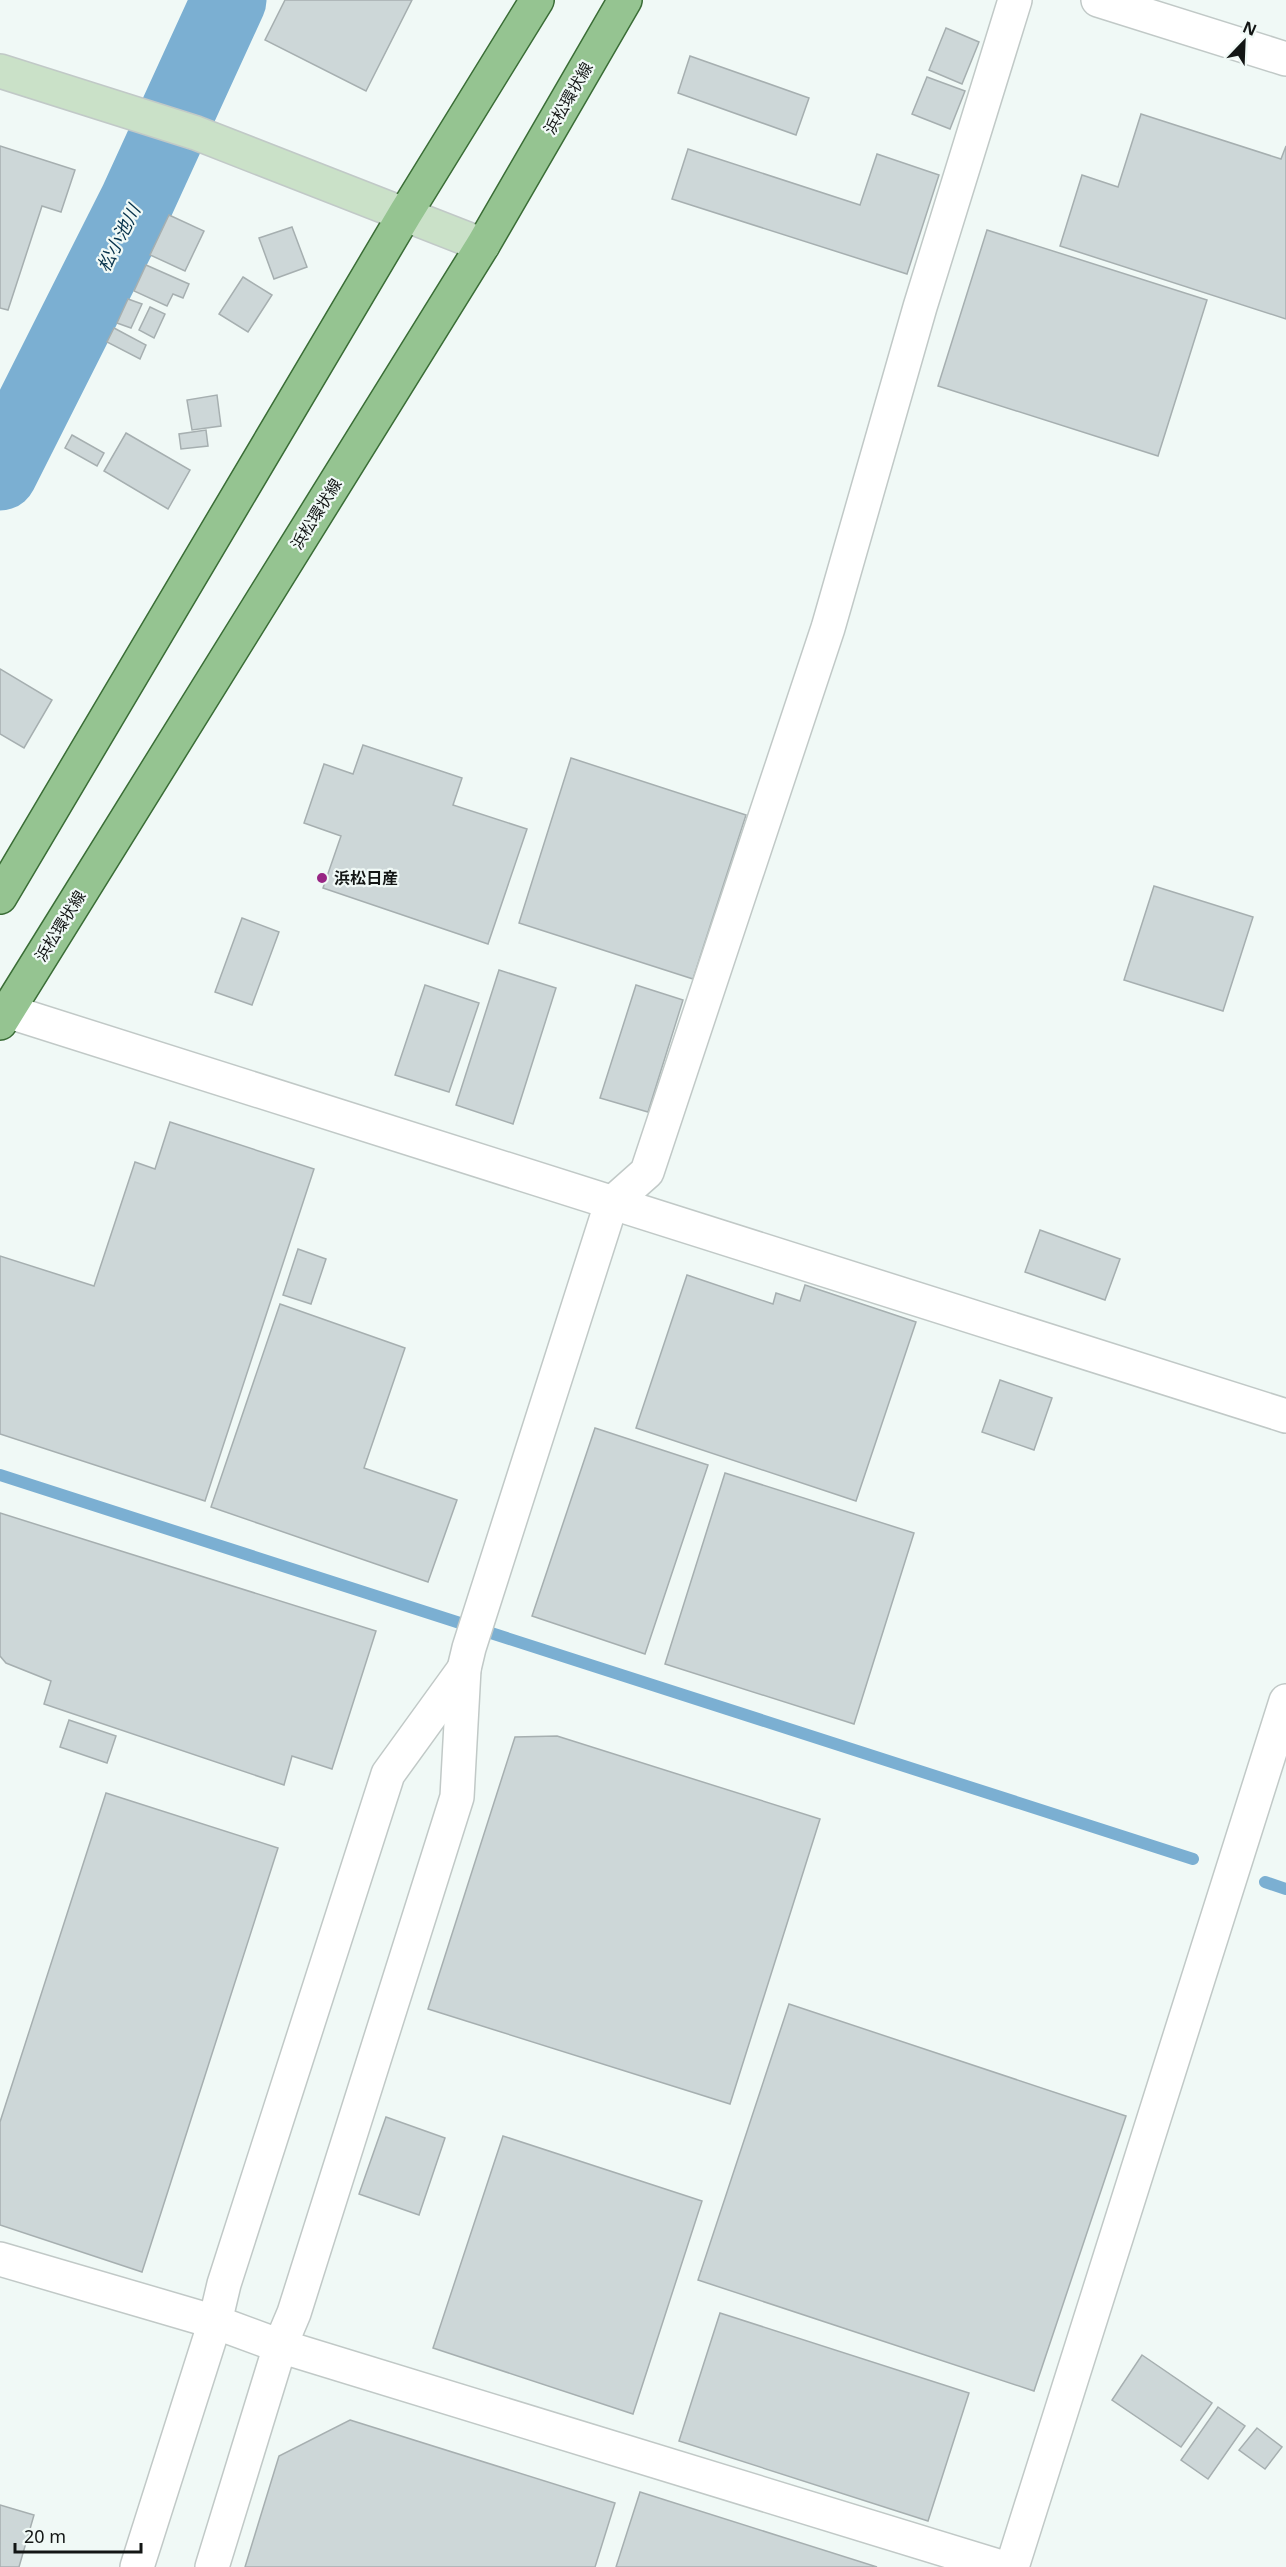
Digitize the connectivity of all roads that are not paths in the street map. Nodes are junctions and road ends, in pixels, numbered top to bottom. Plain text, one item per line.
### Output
1 (537, 0) edge
2 (625, 0) edge
3 (1015, 0) edge
4 (1098, 0) edge
5 (1286, 59) edge
6 (0, 71) edge
7 (405, 214) junction
8 (483, 245) junction
9 (0, 897) edge
10 (4, 1017) edge
11 (611, 1204) junction
12 (1286, 1416) edge
13 (467, 1658) junction
14 (1286, 1701) edge
15 (0, 2259) edge
16 (215, 2322) junction
17 (280, 2346) junction
18 (137, 2567) edge
19 (212, 2567) edge
20 (1001, 2567) edge
21 (1012, 2567) edge

1 - 7 main road
2 - 8 main road, 浜松環状線
3 - 11 street
4 - 5 street
6 - 7 street
7 - 8 street
7 - 9 main road
8 - 10 main road, 浜松環状線
10 - 11 street
11 - 12 street
11 - 13 street
13 - 16 street
13 - 17 street
14 - 21 street
15 - 16 street
16 - 17 street
16 - 18 street
17 - 19 street
17 - 20 street

